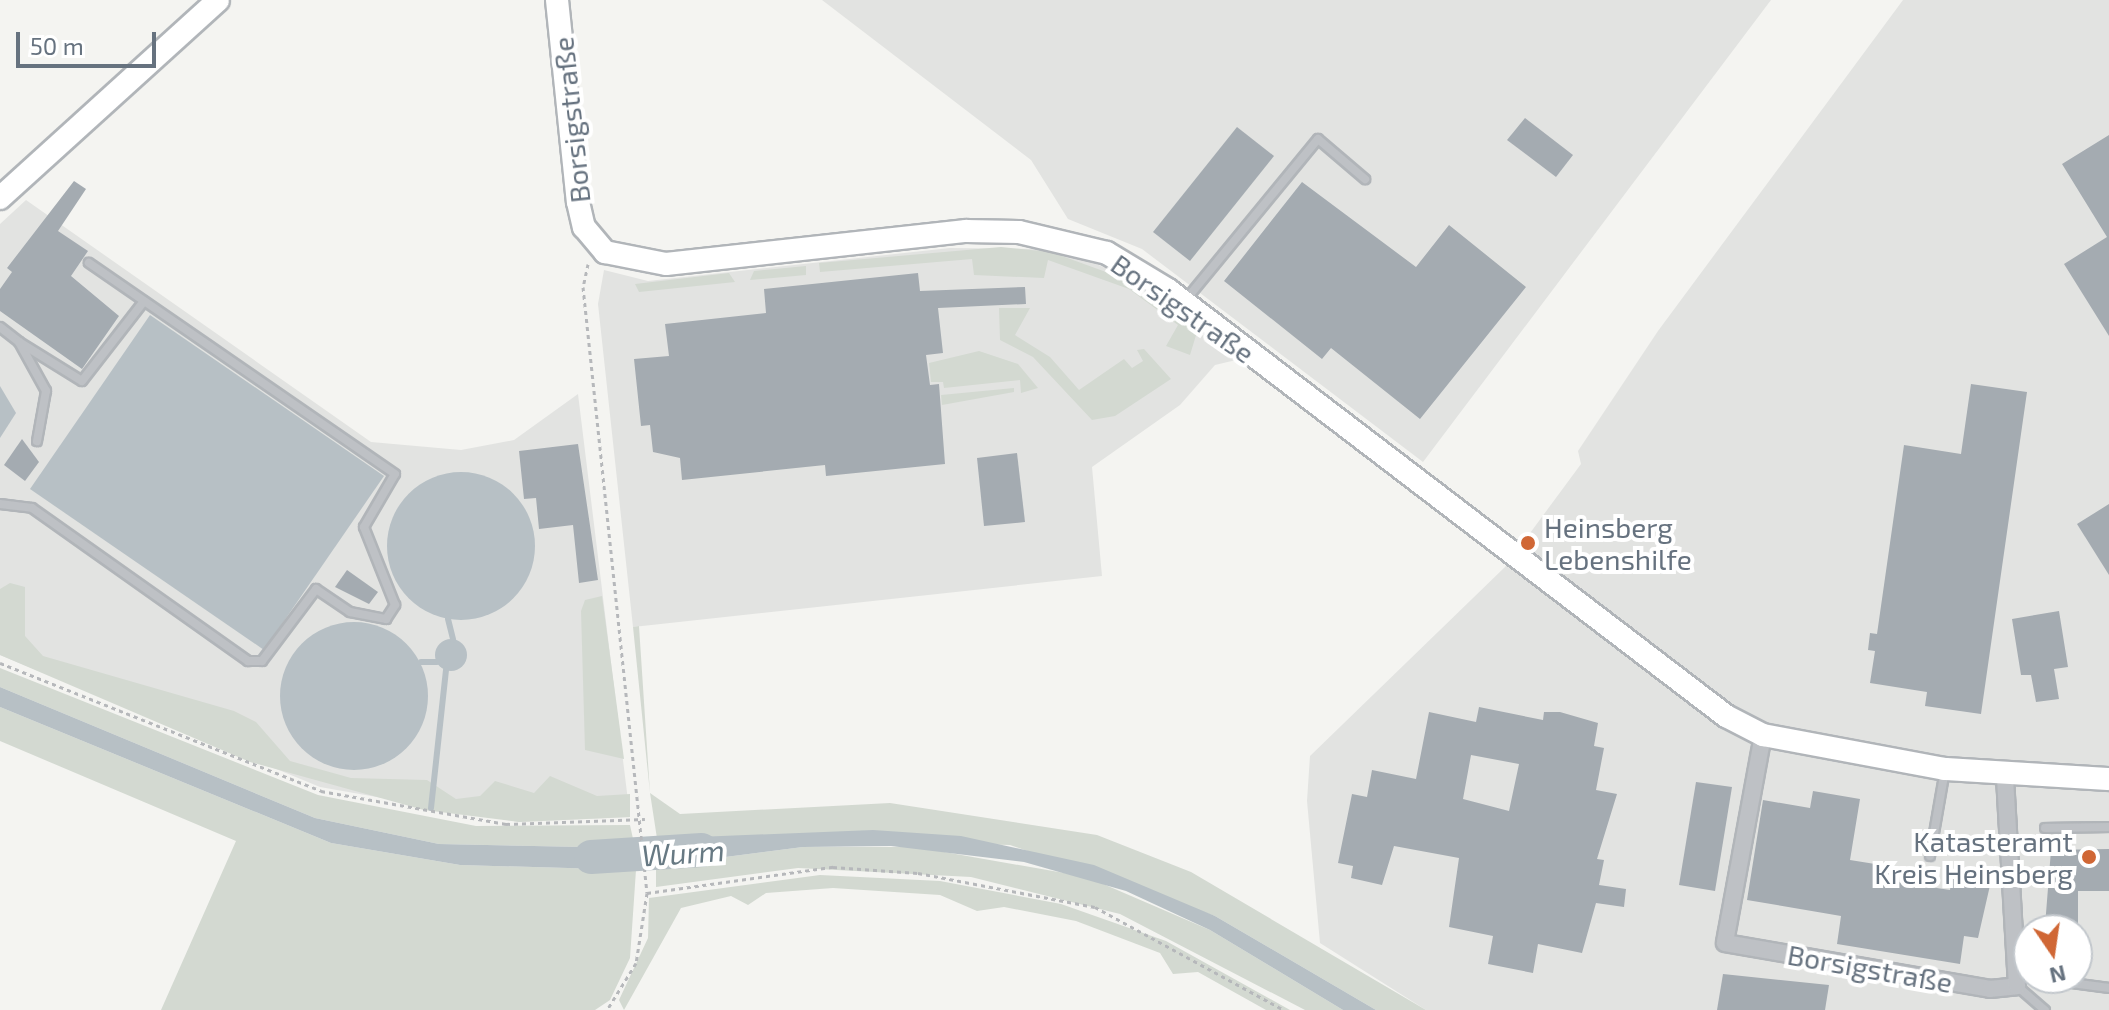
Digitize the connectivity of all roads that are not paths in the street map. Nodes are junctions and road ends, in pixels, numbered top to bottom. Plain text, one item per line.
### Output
1 (218, 0) edge
2 (557, 0) edge
3 (1365, 179) dead end
4 (0, 198) edge
5 (89, 263) dead end
6 (144, 301) junction
7 (1184, 302) junction
8 (0, 327) edge
9 (19, 342) junction
10 (37, 441) dead end
11 (0, 504) edge
12 (1763, 735) junction
13 (1945, 769) junction
14 (2005, 777) junction
15 (2109, 779) edge
16 (2109, 827) edge
17 (2045, 828) dead end
18 (1930, 856) dead end
19 (2019, 914) edge
20 (2013, 982) edge

1 - 4 street
2 - 7 street, Borsigstraße
3 - 7 lane
5 - 6 lane
6 - 9 lane
6 - 11 lane
7 - 12 street, Borsigstraße
8 - 9 lane
9 - 10 lane
12 - 13 street, Borsigstraße
12 - 20 street, Borsigstraße
13 - 14 street, Borsigstraße
13 - 18 lane
14 - 15 street, Borsigstraße
14 - 19 street
16 - 17 lane

